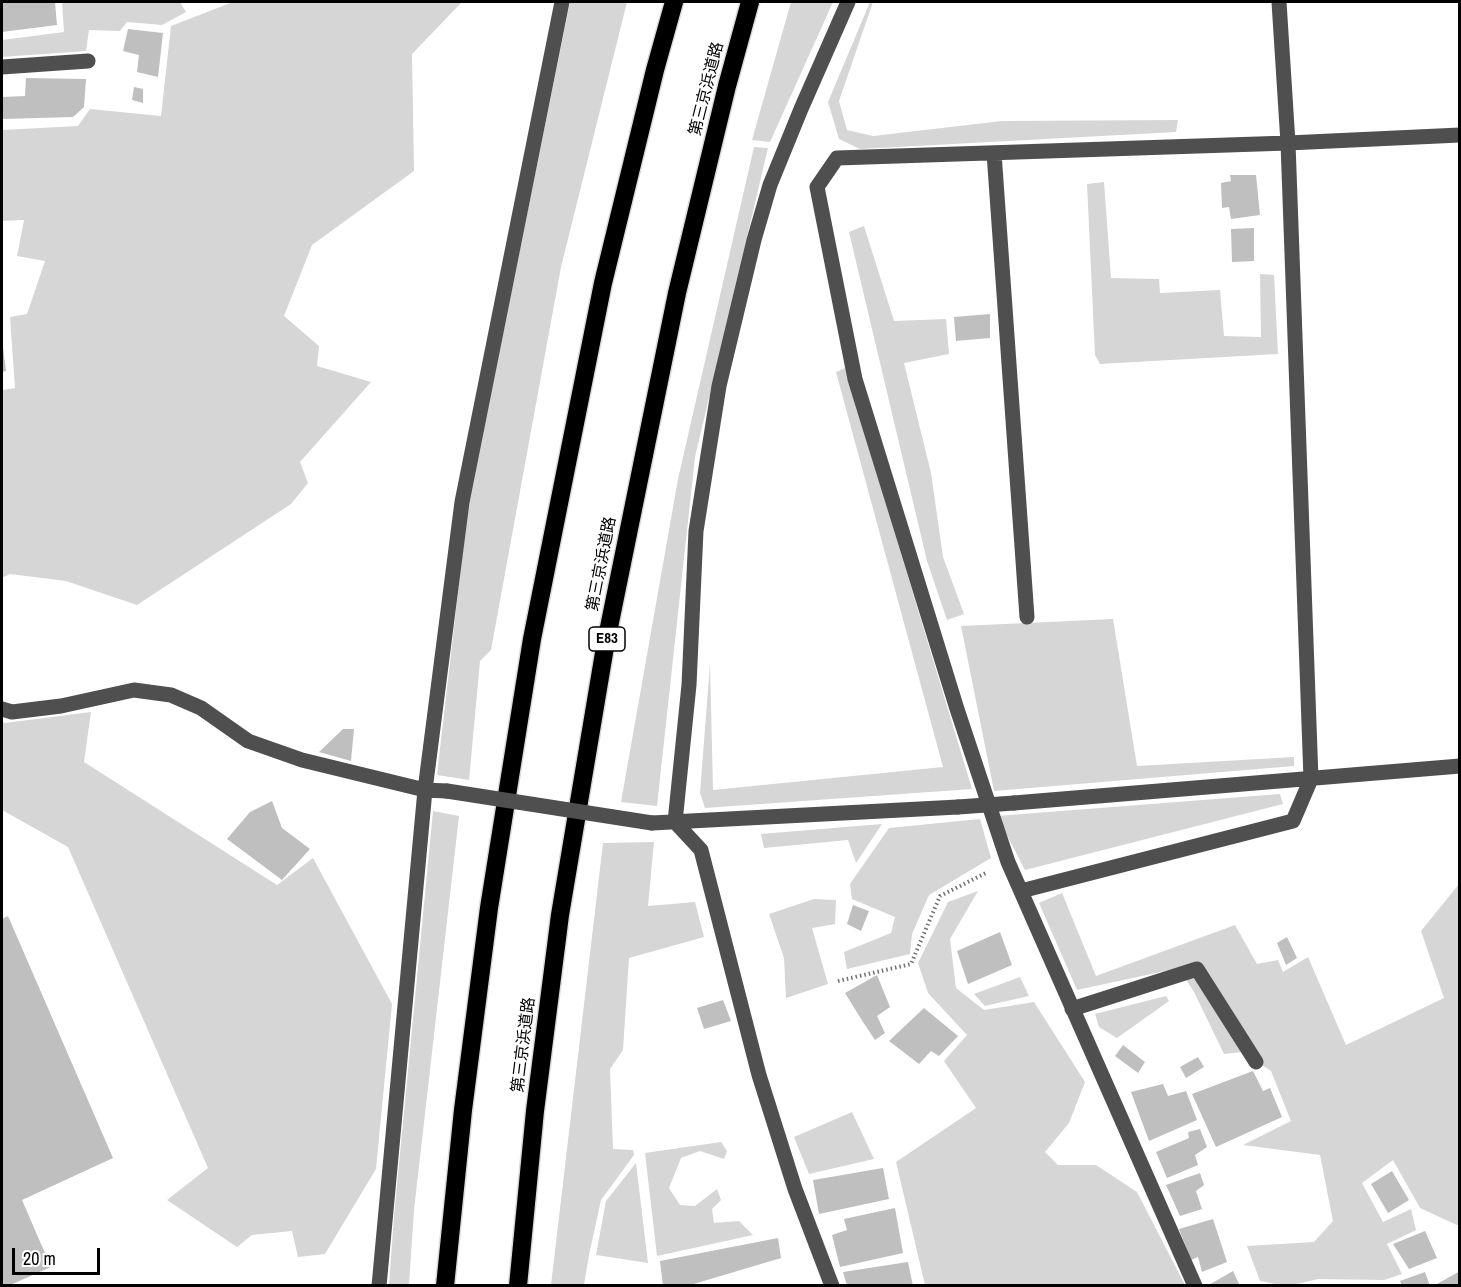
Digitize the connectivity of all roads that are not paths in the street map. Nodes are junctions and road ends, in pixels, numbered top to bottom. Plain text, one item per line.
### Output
1 (562, 2) edge
2 (674, 2) edge
3 (750, 2) edge
4 (848, 2) edge
5 (1279, 2) edge
6 (88, 61) dead end
7 (2, 67) edge
8 (1460, 135) edge
9 (1288, 143) junction
10 (994, 153) junction
11 (1028, 617) dead end
12 (2, 709) edge
13 (1460, 766) edge
14 (1311, 779) junction
15 (425, 790) junction
16 (675, 822) junction
17 (1021, 891) junction
18 (1072, 1009) junction
19 (1256, 1062) dead end
20 (377, 1284) edge
21 (445, 1286) edge
22 (518, 1286) edge
23 (832, 1286) edge
24 (1195, 1286) edge

1 - 15 street
2 - 21 highway
3 - 22 highway, 第三京浜道路 / E83
4 - 16 street
5 - 9 street
6 - 7 street
8 - 9 street
9 - 10 street
9 - 14 street
10 - 11 street
10 - 17 street
12 - 15 street
13 - 14 street
14 - 16 street, bridge
14 - 17 street
15 - 16 street, bridge
15 - 20 street
16 - 23 street
17 - 18 street
18 - 19 street
18 - 24 street

